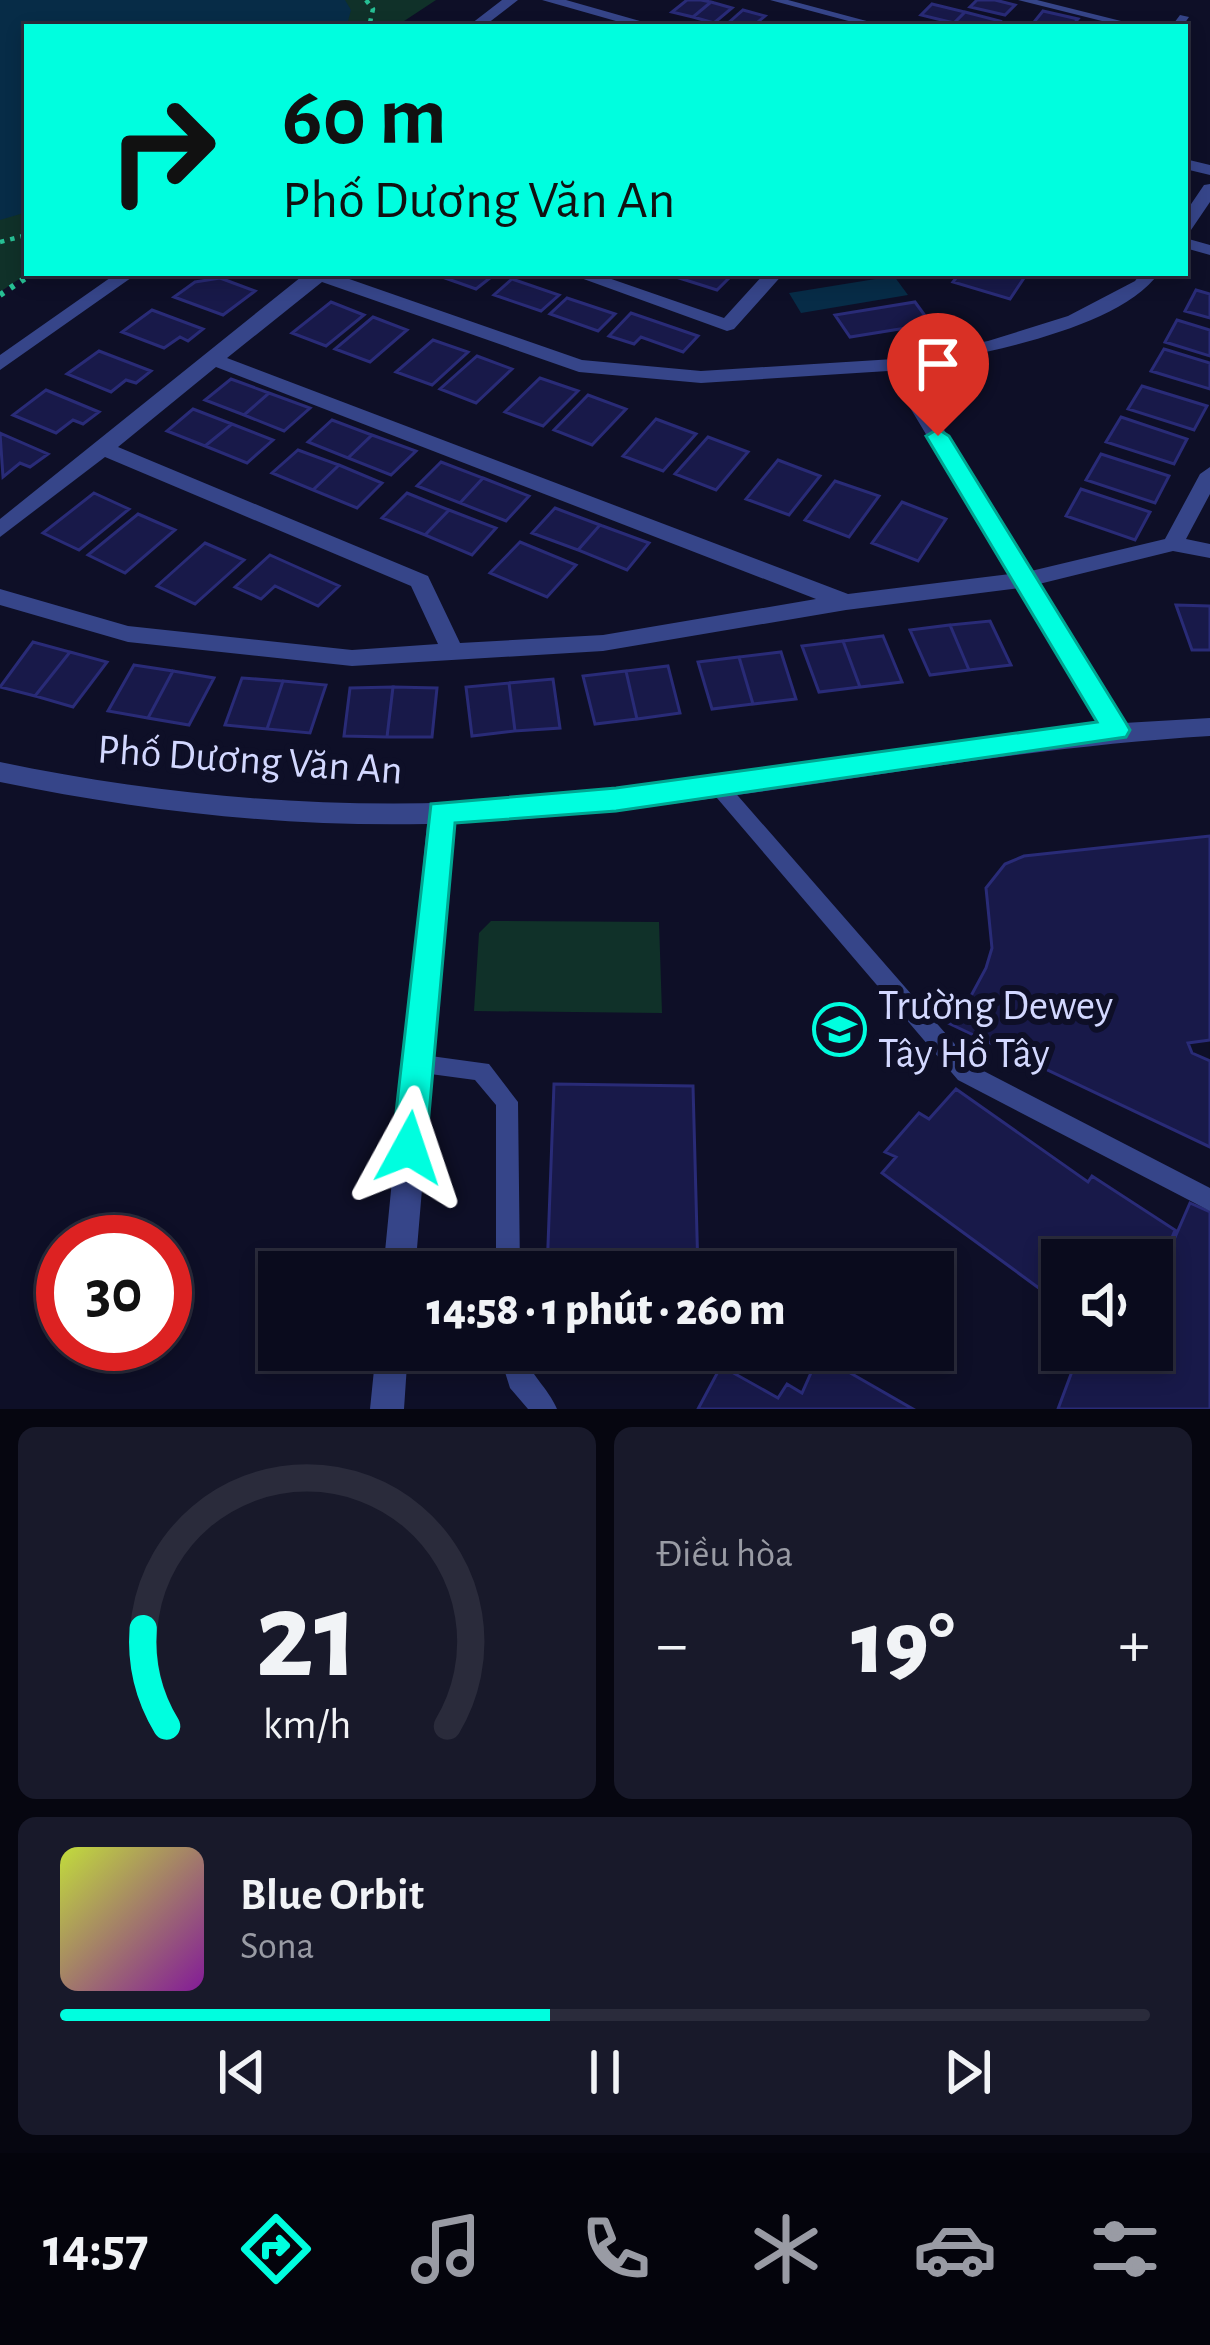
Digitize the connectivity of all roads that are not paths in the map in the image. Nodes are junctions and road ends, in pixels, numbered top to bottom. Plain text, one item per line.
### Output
1 (512, 0) edge
2 (549, 0) edge
3 (775, 0) edge
4 (1024, 0) edge
5 (478, 24) edge
6 (642, 24) edge
7 (872, 24) edge
8 (1127, 24) edge
9 (1210, 189) edge
10 (1188, 222) edge
11 (125, 276) edge
12 (317, 276) edge
13 (325, 276) edge
14 (585, 276) edge
15 (772, 276) edge
16 (1148, 276) edge
17 (214, 360) junction
18 (0, 364) edge
19 (894, 365) junction
20 (103, 448) junction
21 (1210, 474) edge
22 (0, 530) edge
23 (1173, 544) junction
24 (1210, 550) edge
25 (1025, 580) junction
26 (0, 597) edge
27 (846, 602) junction
28 (453, 652) junction
29 (1210, 727) edge
30 (1116, 730) junction
31 (0, 772) edge
32 (718, 786) junction
33 (441, 812) junction
34 (416, 1064) junction
35 (1210, 1200) edge
36 (401, 1251) edge
37 (508, 1251) edge
38 (390, 1371) edge
39 (517, 1371) edge
40 (387, 1409) edge
41 (544, 1409) edge

1 - 5 street
2 - 6 street
3 - 7 lane
4 - 8 lane
9 - 10 street
11 - 18 street
12 - 17 street
13 - 19 street
14 - 15 street
16 - 19 street
17 - 20 street
17 - 27 street
19 - 25 street
20 - 22 street
20 - 28 street
21 - 23 street
23 - 24 street
23 - 25 street
25 - 27 street
25 - 30 street
26 - 28 street
27 - 28 street
29 - 30 street, Phố Dương Văn An
30 - 32 street, Phố Dương Văn An
31 - 33 street, Phố Dương Văn An
32 - 33 street, Phố Dương Văn An
32 - 35 lane
33 - 34 street
34 - 36 street
34 - 37 lane
38 - 40 street
39 - 41 lane

